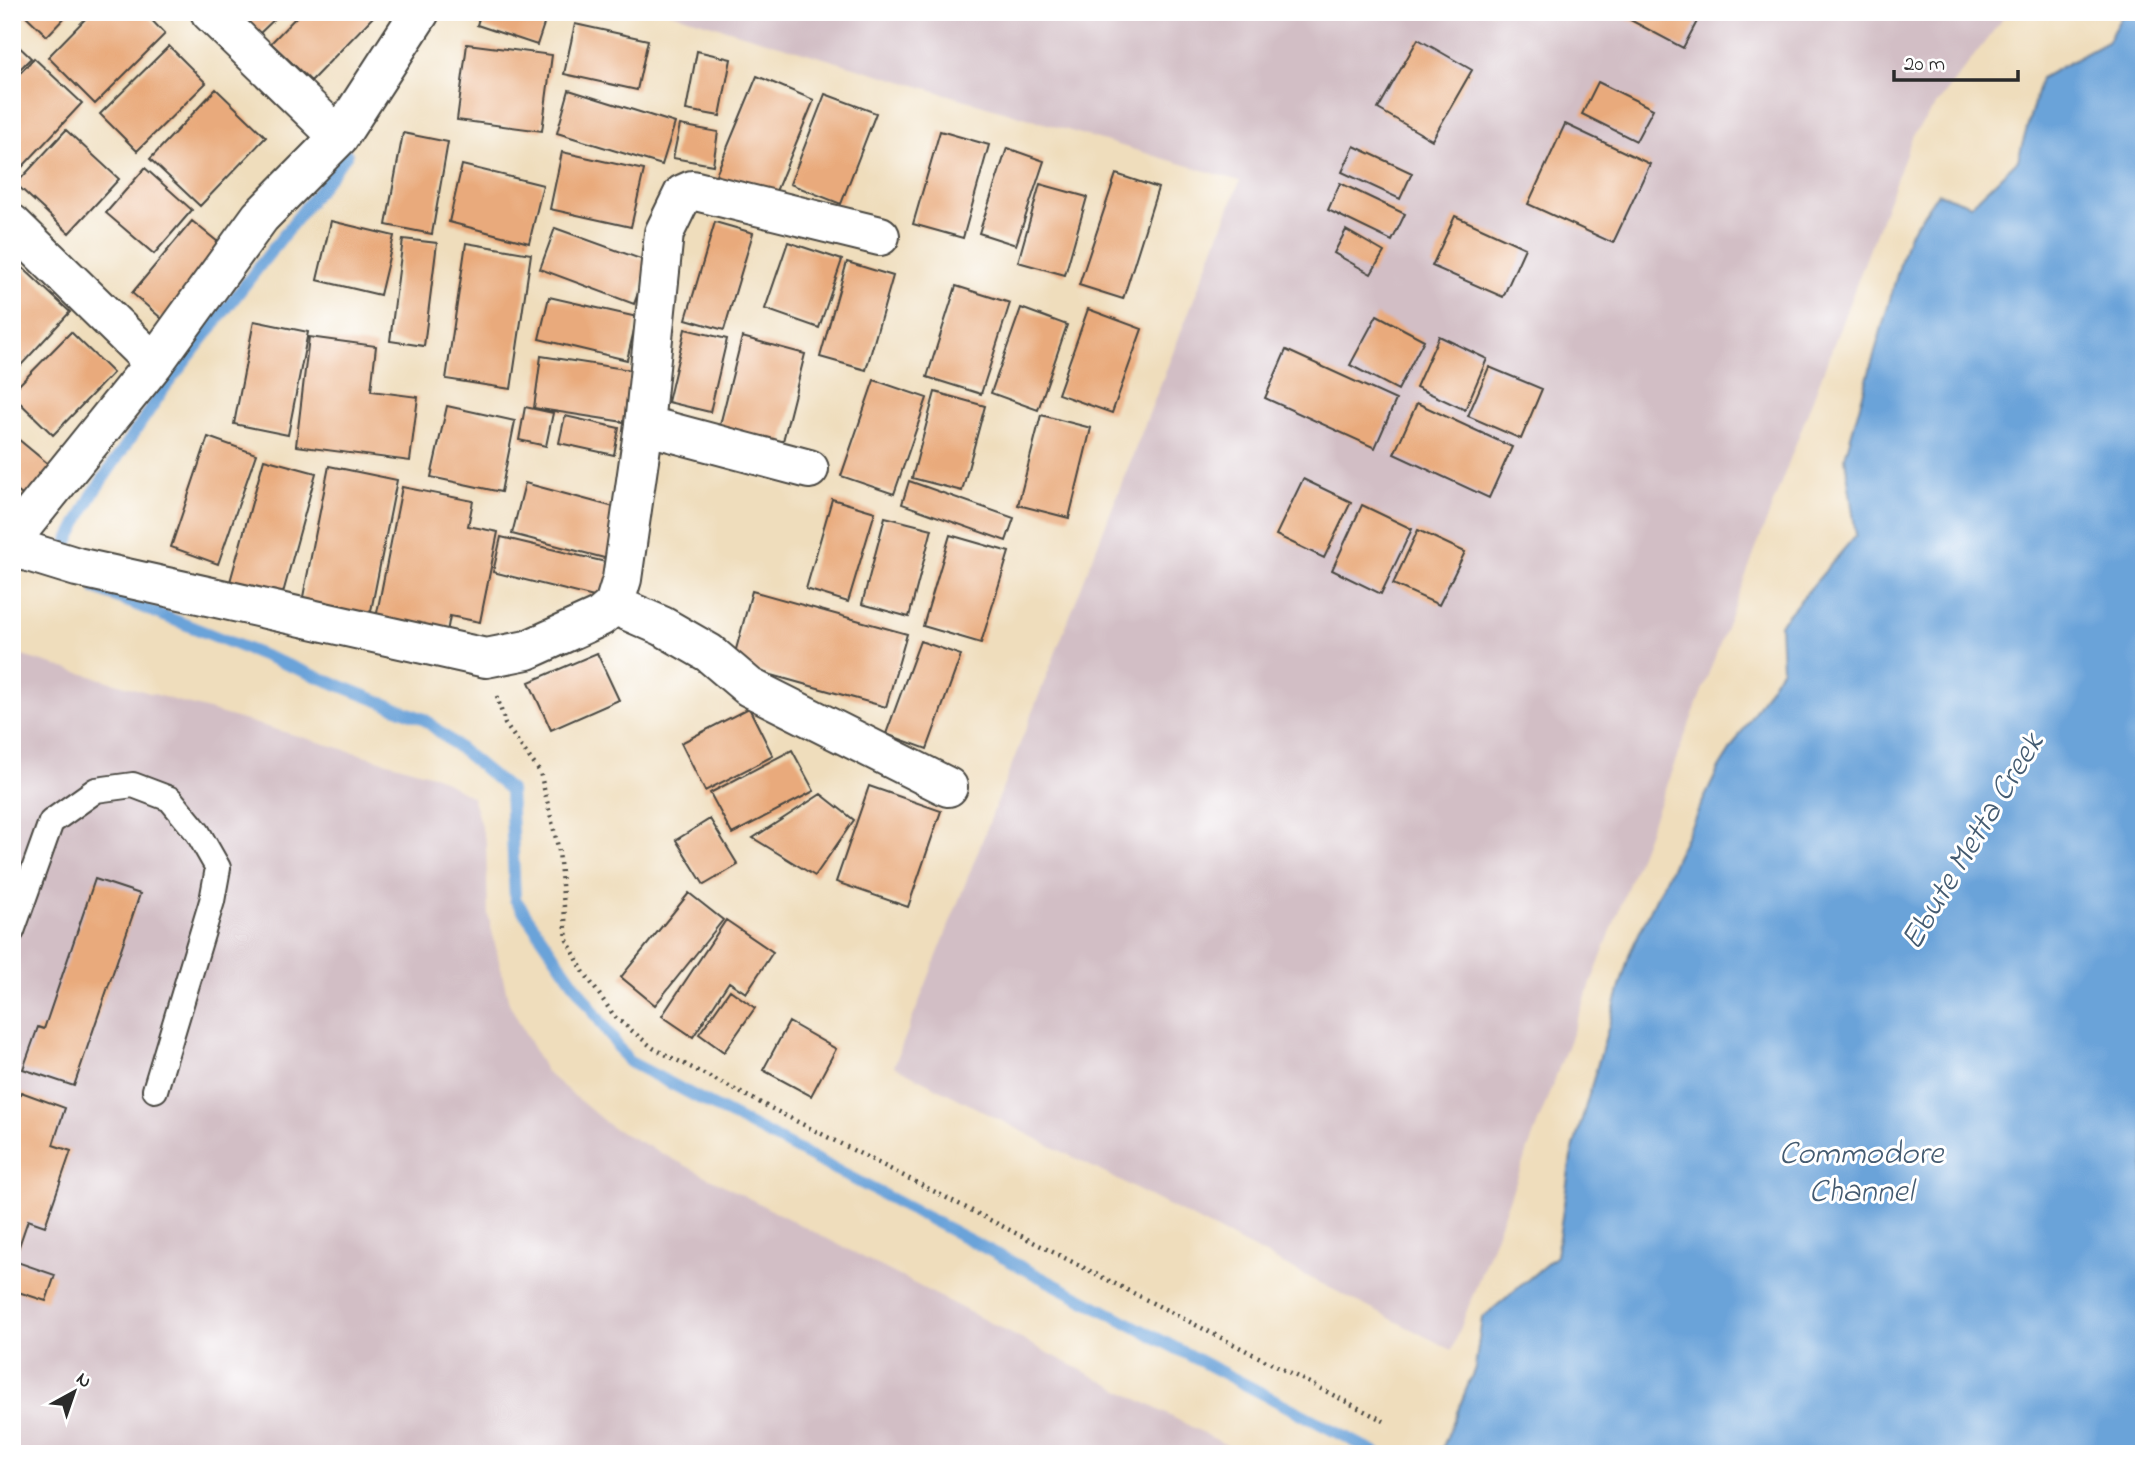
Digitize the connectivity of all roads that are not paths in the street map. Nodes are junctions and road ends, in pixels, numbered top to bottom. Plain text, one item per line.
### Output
1 (210, 12) edge
2 (420, 12) edge
3 (339, 136) junction
4 (12, 224) edge
5 (880, 236) dead end
6 (154, 363) junction
7 (644, 425) junction
8 (809, 469) dead end
9 (12, 539) edge
10 (45, 557) edge
11 (614, 605) junction
12 (948, 787) dead end
13 (12, 931) edge
14 (155, 1090) dead end

1 - 3 street
2 - 3 street
3 - 6 street
4 - 6 street
5 - 7 street
6 - 9 street
7 - 8 street
7 - 11 street
10 - 11 street
11 - 12 street
13 - 14 lane

